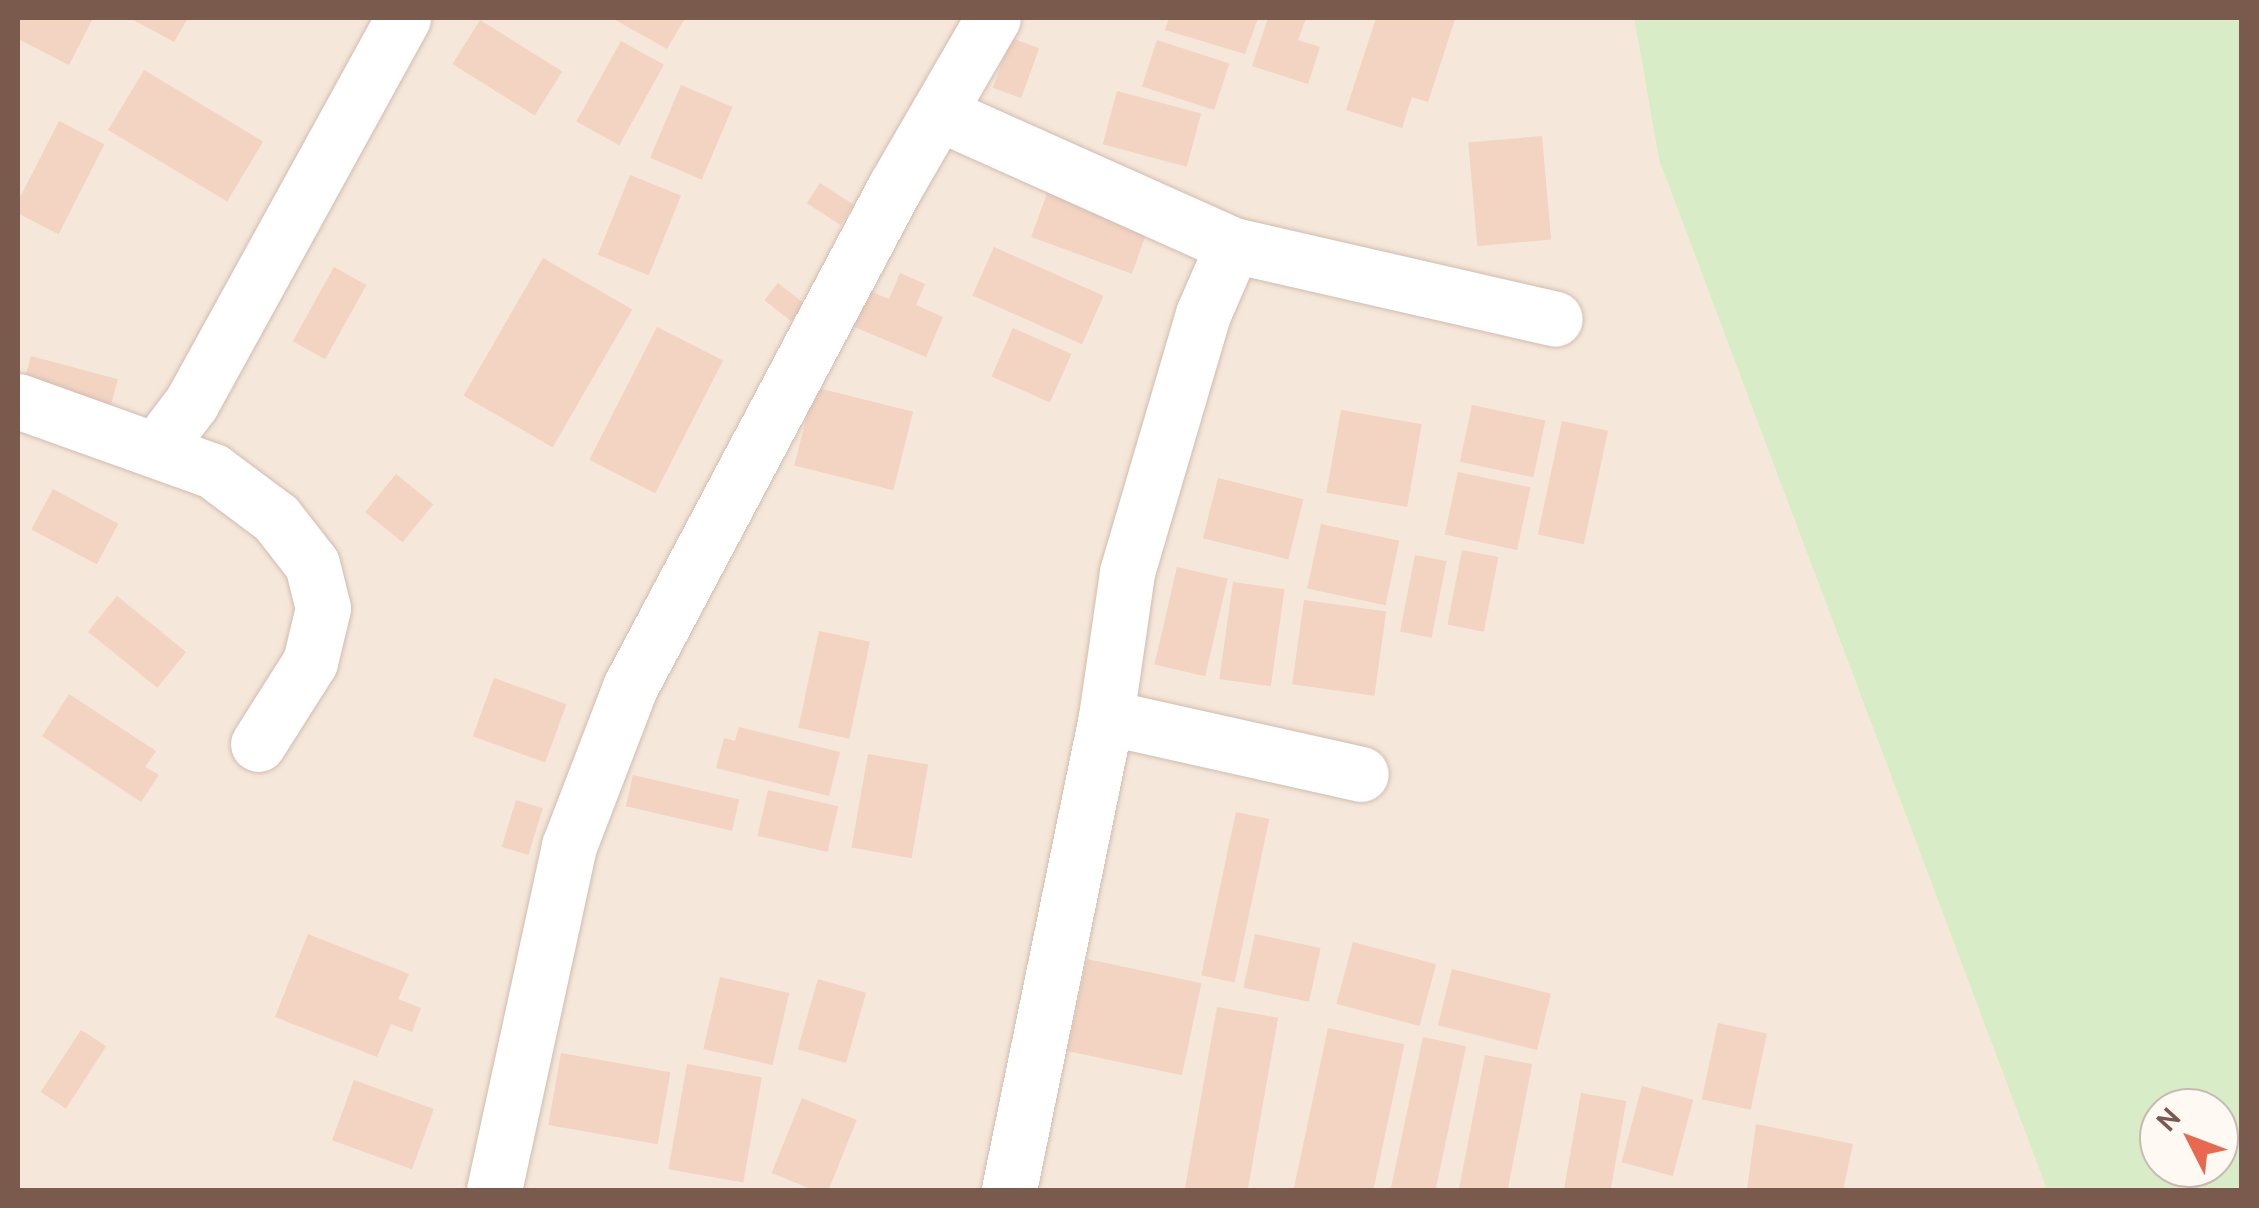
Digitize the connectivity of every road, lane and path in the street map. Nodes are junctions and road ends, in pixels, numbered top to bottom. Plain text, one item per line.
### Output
1 (402, 18) edge
2 (994, 18) edge
3 (938, 112) junction
4 (1233, 245) junction
5 (1554, 319) dead end
6 (18, 401) edge
7 (158, 447) junction
8 (1106, 717) junction
9 (258, 744) dead end
10 (1360, 774) dead end
11 (494, 1190) edge
12 (1009, 1190) edge

1 - 7 street
2 - 3 street
3 - 4 street
3 - 11 street
4 - 5 street
4 - 8 street
6 - 7 street
7 - 9 street
8 - 10 street
8 - 12 street

